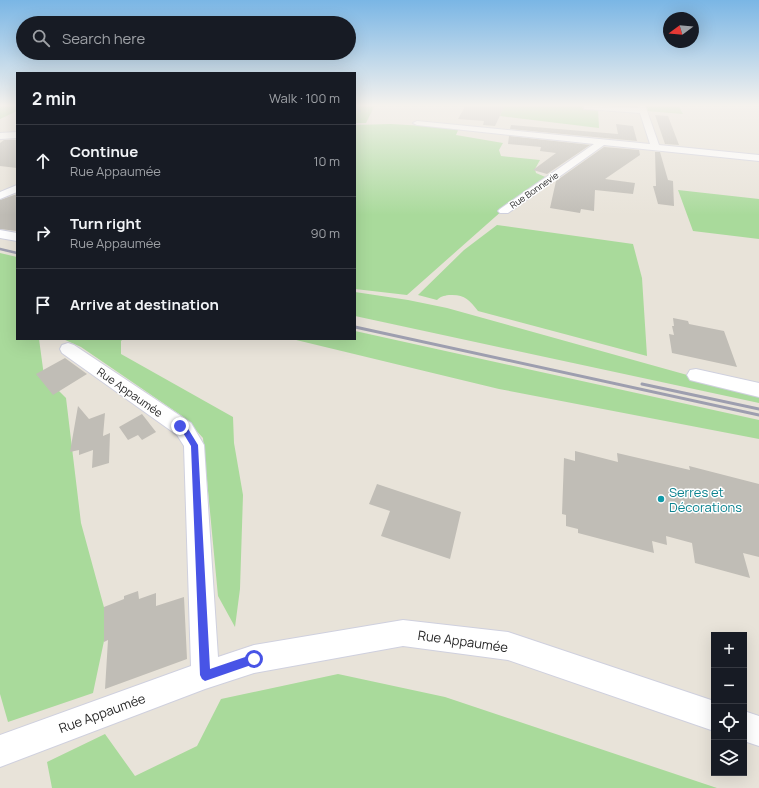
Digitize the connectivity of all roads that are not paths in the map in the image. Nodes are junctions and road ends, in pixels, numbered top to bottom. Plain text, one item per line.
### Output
1 (603, 142) edge
2 (611, 142) edge
3 (653, 142) edge
4 (655, 147) junction
5 (759, 158) edge
6 (16, 188) edge
7 (0, 196) edge
8 (504, 211) dead end
9 (0, 234) edge
10 (16, 237) edge
11 (68, 349) dead end
12 (696, 375) dead end
13 (759, 390) edge
14 (205, 675) junction
15 (711, 715) edge
16 (747, 727) edge
17 (759, 731) edge
18 (0, 751) edge

1 - 8 street, Rue Bonnevie
2 - 4 street
3 - 4 street
4 - 5 street
6 - 7 street
9 - 10 street
11 - 14 street, Rue Appaumée
12 - 13 street
14 - 15 street, Rue Appaumée
14 - 18 street, Rue Appaumée
16 - 17 street

